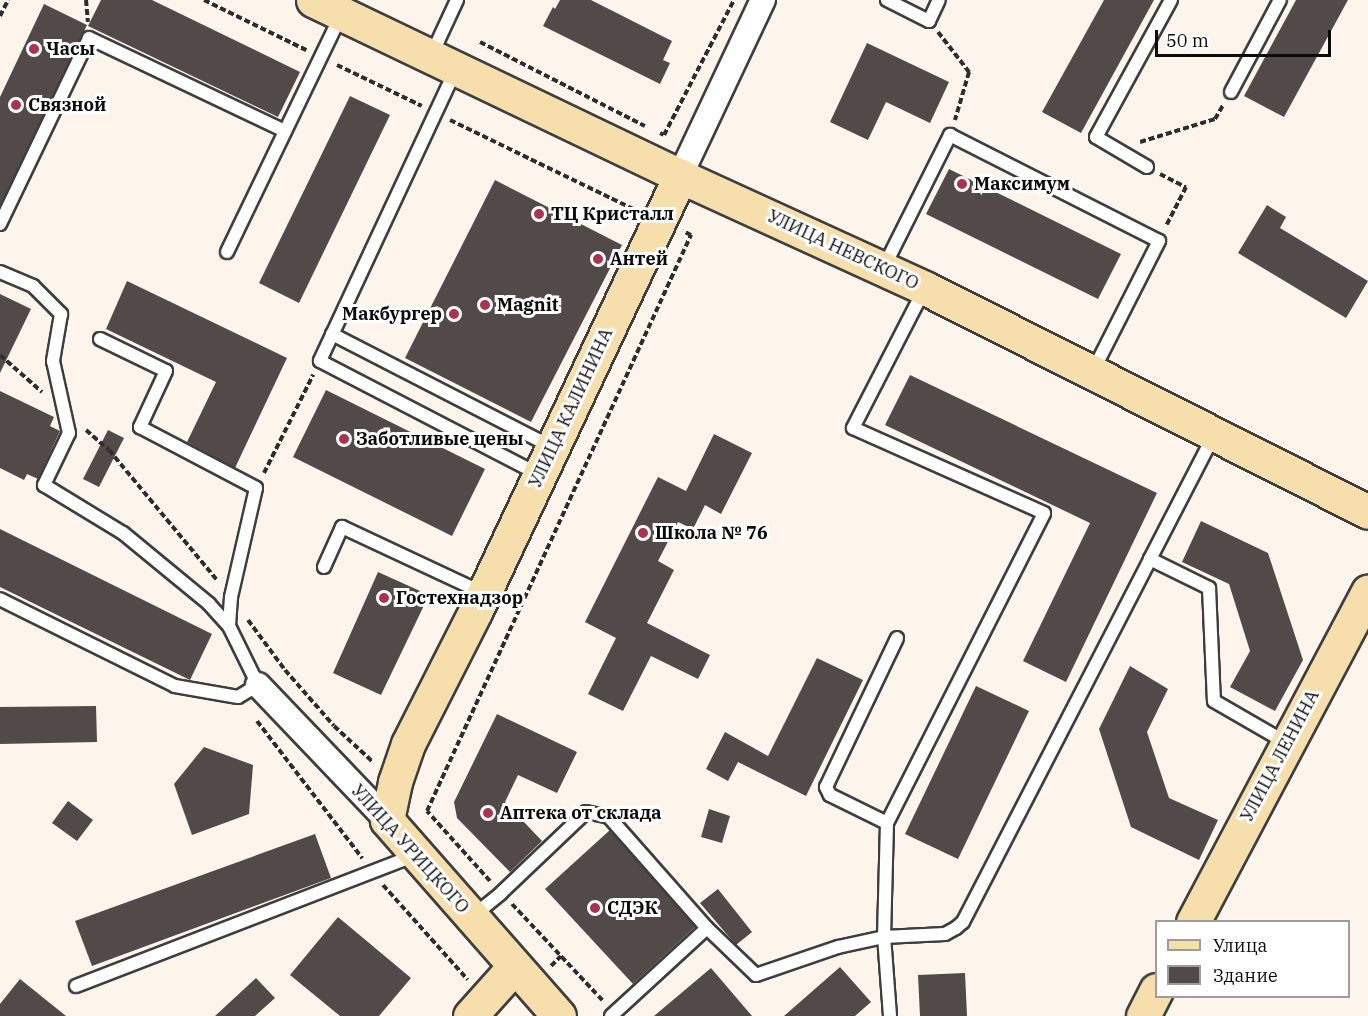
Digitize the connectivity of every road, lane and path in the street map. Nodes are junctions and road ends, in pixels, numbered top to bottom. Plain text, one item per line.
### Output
1 (8, 0) edge
2 (457, 0) edge
3 (734, 0) edge
4 (764, 0) edge
5 (887, 0) edge
6 (939, 0) edge
7 (1171, 0) edge
8 (1280, 0) edge
9 (327, 7) edge
10 (0, 16) edge
11 (929, 21) junction
12 (480, 42) dead end
13 (444, 63) junction
14 (1232, 92) joint
15 (285, 131) junction
16 (951, 135) junction
17 (1117, 149) junction
18 (1147, 167) joint
19 (680, 176) junction
20 (0, 224) edge
21 (1159, 241) junction
22 (227, 252) dead end
23 (883, 268) junction
24 (0, 272) edge
25 (925, 288) junction
26 (332, 334) junction
27 (100, 339) dead end
28 (320, 361) junction
29 (1092, 373) junction
30 (1214, 434) junction
31 (546, 461) junction
32 (256, 488) junction
33 (1368, 512) edge
34 (1150, 559) junction
35 (324, 567) dead end
36 (1368, 591) edge
37 (484, 593) junction
38 (0, 599) edge
39 (229, 626) junction
40 (897, 638) dead end
41 (258, 686) junction
42 (1287, 743) junction
43 (387, 820) junction
44 (887, 824) junction
45 (416, 855) junction
46 (472, 917) junction
47 (1194, 920) edge
48 (707, 928) junction
49 (884, 937) junction
50 (514, 967) junction
51 (76, 986) dead end
52 (1155, 992) edge
53 (470, 1016) edge
54 (559, 1016) edge
55 (611, 1016) edge
56 (890, 1016) edge
57 (1143, 1016) edge

1 - 10 path
2 - 13 lane
3 - 12 path
4 - 19 street, УЛИЦА КАЛИНИНА
5 - 11 lane
6 - 11 lane
7 - 17 lane
8 - 14 lane
9 - 13 street, УЛИЦА НЕВСКОГО
9 - 15 lane
11 - 16 path
13 - 19 street, УЛИЦА НЕВСКОГО
13 - 26 lane
14 - 17 path
15 - 20 lane
15 - 22 lane
16 - 21 lane
16 - 23 lane
17 - 18 lane
18 - 21 path
19 - 23 street, УЛИЦА НЕВСКОГО
19 - 31 street, УЛИЦА КАЛИНИНА
21 - 29 lane
23 - 25 street, УЛИЦА НЕВСКОГО
24 - 39 lane
25 - 29 street, УЛИЦА НЕВСКОГО
25 - 44 lane
26 - 28 lane
26 - 31 lane
27 - 32 lane
28 - 31 lane
28 - 32 path
29 - 30 street, УЛИЦА НЕВСКОГО
30 - 33 street, УЛИЦА НЕВСКОГО
30 - 34 lane
31 - 37 street, УЛИЦА КАЛИНИНА
32 - 39 lane
34 - 42 lane
34 - 49 lane
35 - 37 lane
36 - 42 street, УЛИЦА ЛЕНИНА
37 - 43 street, УЛИЦА КАЛИНИНА
38 - 41 lane
39 - 41 lane
40 - 44 lane
41 - 43 street, УЛИЦА УРИЦКОГО
42 - 47 street, УЛИЦА ЛЕНИНА
43 - 45 street, УЛИЦА УРИЦКОГО
44 - 49 lane
45 - 46 street, УЛИЦА УРИЦКОГО
45 - 51 lane
46 - 48 lane
46 - 50 street, УЛИЦА УРИЦКОГО
48 - 49 lane
48 - 55 lane
49 - 56 lane
50 - 53 street
50 - 54 street, УЛИЦА УРИЦКОГО
52 - 57 street

